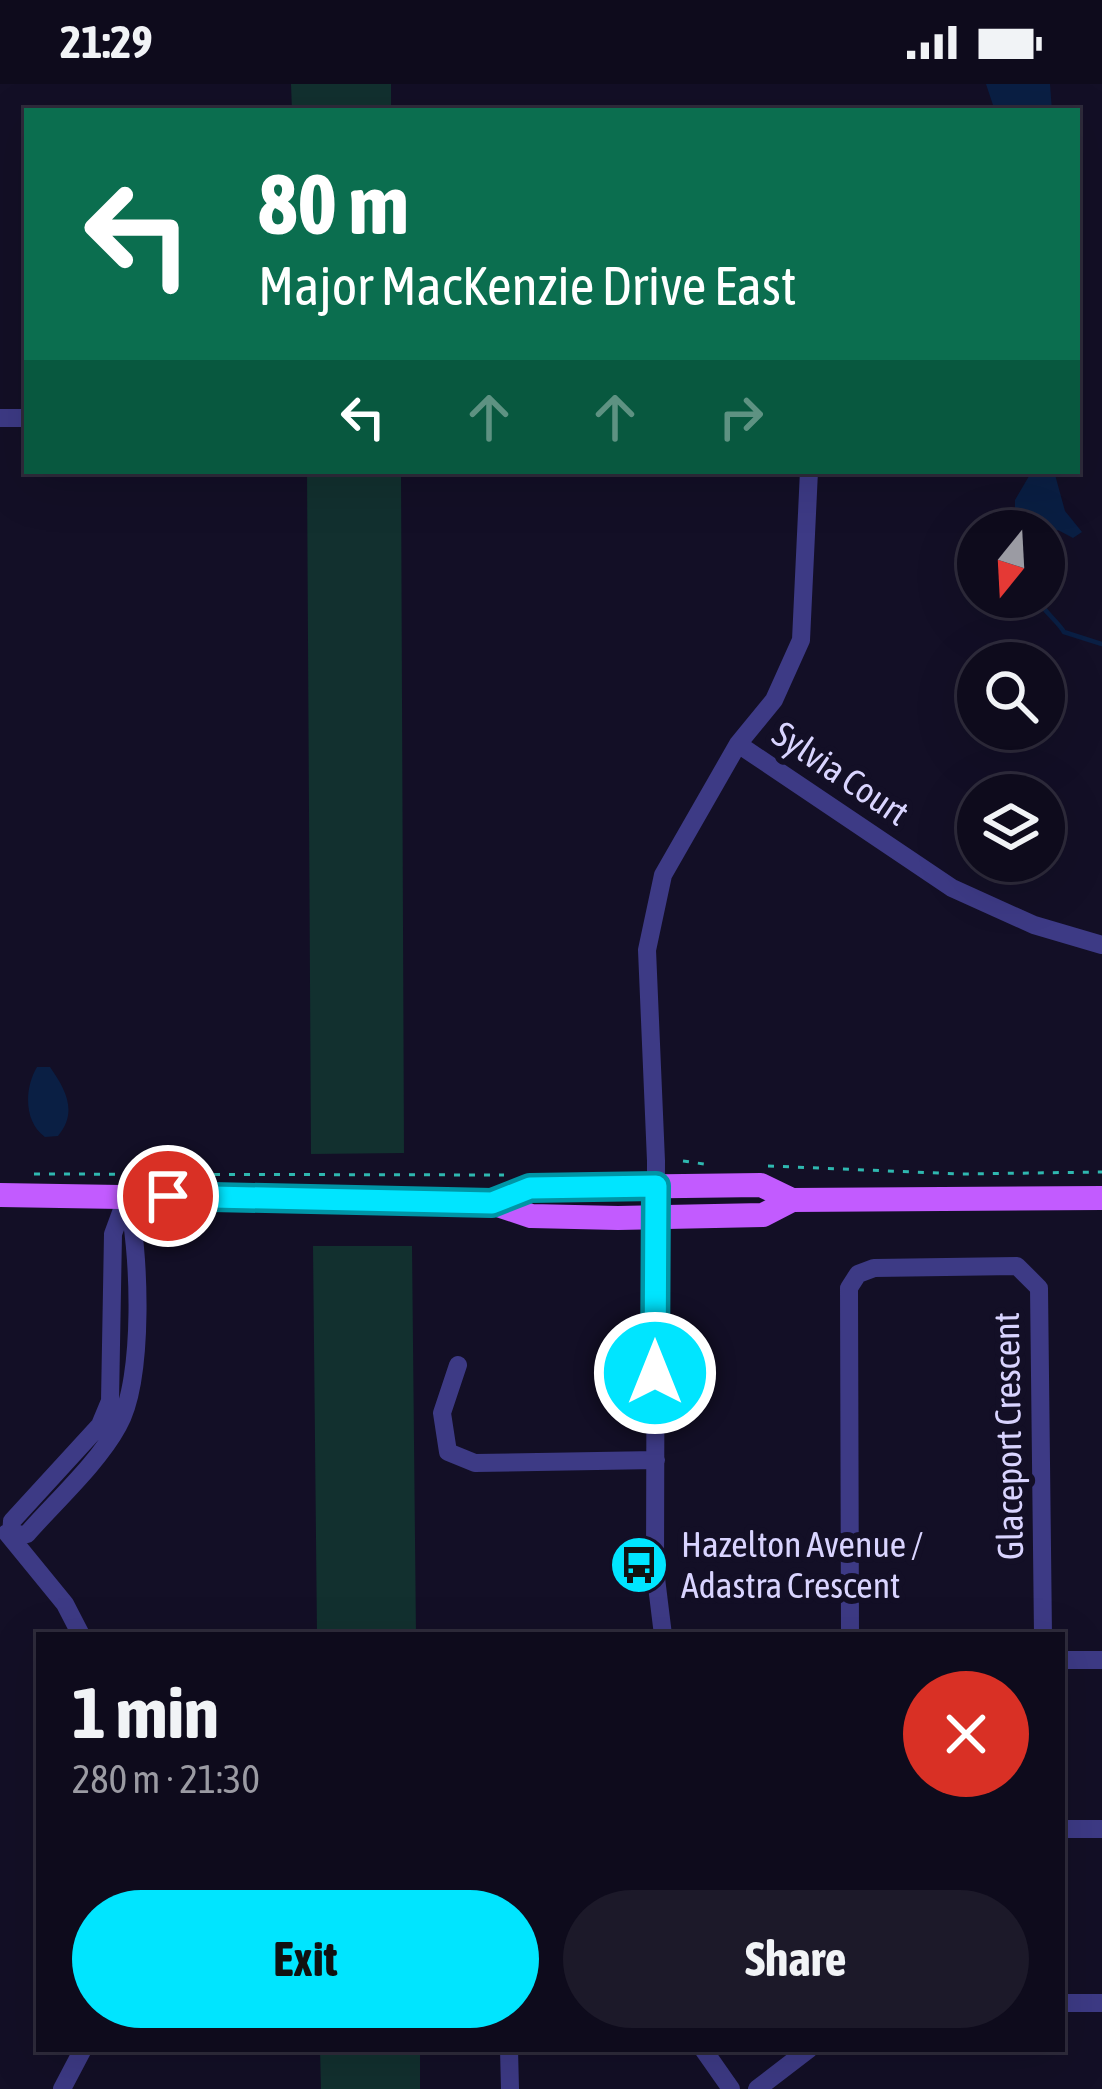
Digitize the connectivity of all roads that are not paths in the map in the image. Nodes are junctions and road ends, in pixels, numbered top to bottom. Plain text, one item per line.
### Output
1 (809, 474) edge
2 (738, 744) junction
3 (1102, 945) edge
4 (656, 1186) junction
5 (0, 1195) edge
6 (128, 1195) junction
7 (1102, 1198) edge
8 (791, 1200) junction
9 (492, 1203) junction
10 (655, 1216) junction
11 (458, 1365) dead end
12 (656, 1460) junction
13 (6, 1532) edge
14 (79, 1632) edge
15 (662, 1632) edge
16 (850, 1632) edge
17 (1043, 1632) edge
18 (1065, 1660) edge
19 (1102, 1660) edge
20 (1065, 1829) edge
21 (1102, 1829) edge
22 (1065, 2003) edge
23 (1102, 2003) edge
24 (81, 2052) edge
25 (509, 2052) edge
26 (705, 2052) edge
27 (805, 2052) edge
28 (62, 2089) edge
29 (510, 2089) edge
30 (731, 2089) edge
31 (757, 2089) edge

1 - 2 street
2 - 3 street, Sylvia Court
2 - 4 street
4 - 8 main road
4 - 9 main road
4 - 10 street
5 - 6 main road
6 - 9 main road
6 - 13 street
7 - 8 main road
8 - 10 main road
9 - 10 main road
10 - 12 street
11 - 12 street
12 - 15 street
13 - 14 street
16 - 17 street, Glaceport Crescent
18 - 19 street
20 - 21 street
22 - 23 street
24 - 28 street
25 - 29 street
26 - 30 street
27 - 31 street

